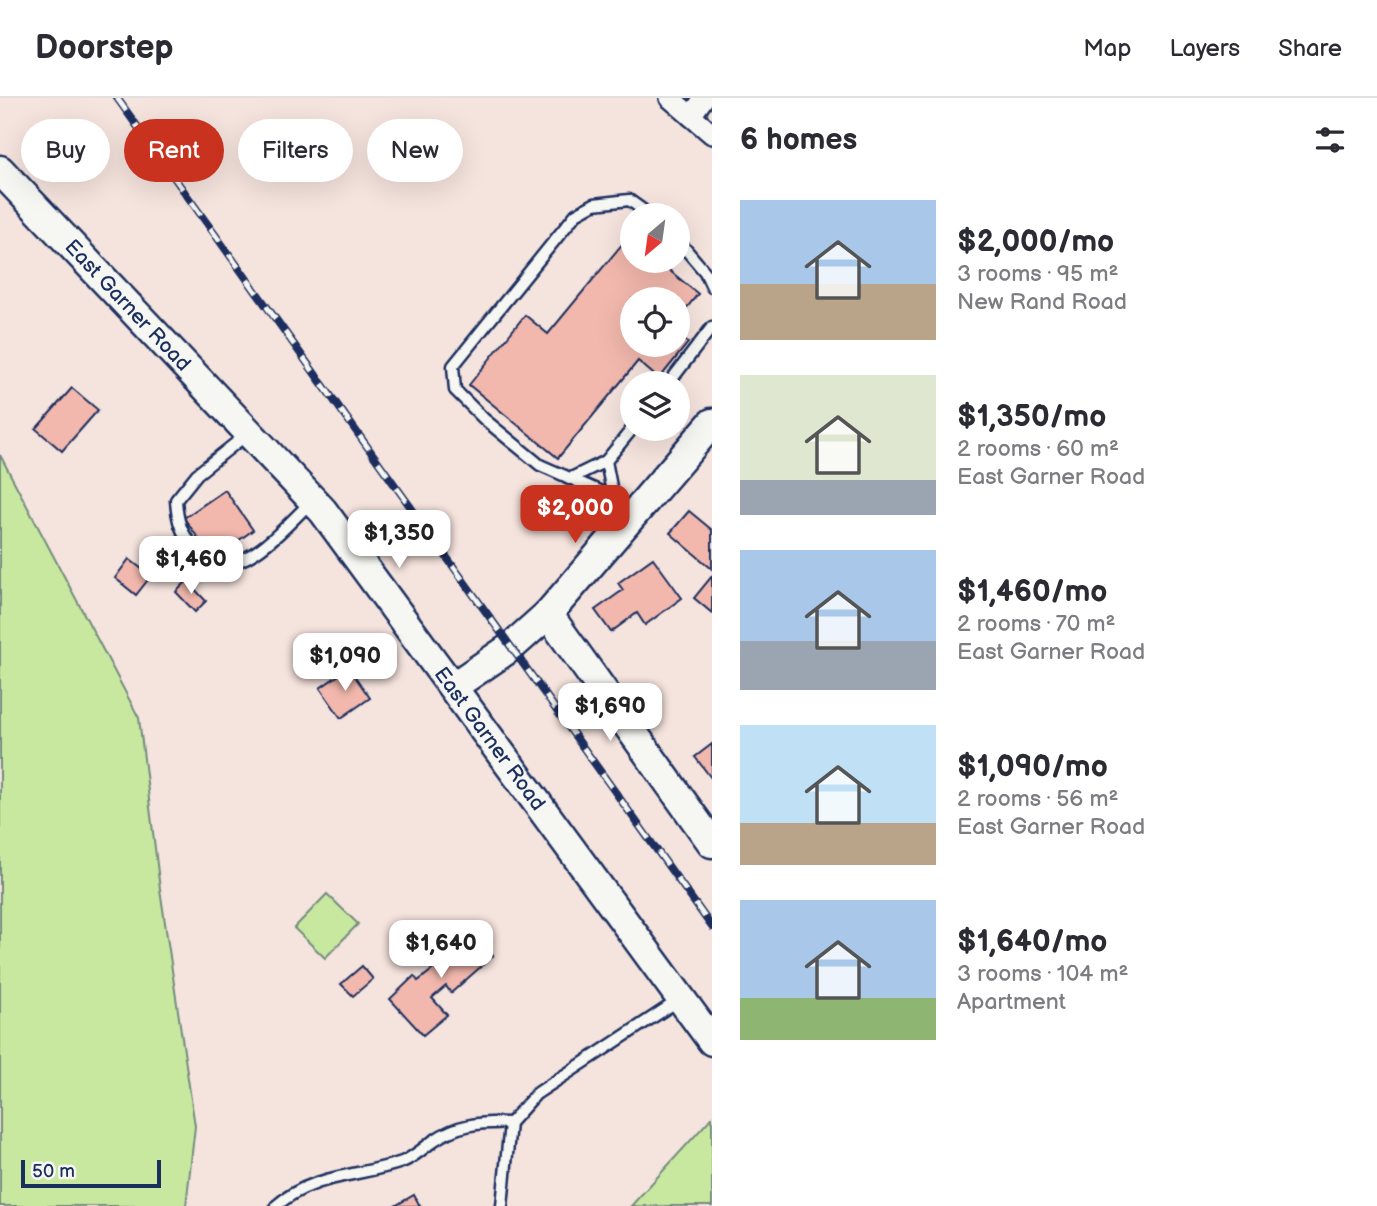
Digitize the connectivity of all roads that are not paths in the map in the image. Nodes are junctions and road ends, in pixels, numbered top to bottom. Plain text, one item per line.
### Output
1 (670, 98) edge
2 (705, 98) edge
3 (691, 116) junction
4 (712, 134) edge
5 (0, 170) edge
6 (633, 203) edge
7 (690, 254) edge
8 (712, 287) edge
9 (712, 327) edge
10 (678, 371) edge
11 (712, 423) edge
12 (250, 433) junction
13 (622, 441) edge
14 (606, 461) junction
15 (569, 479) junction
16 (313, 500) junction
17 (622, 507) junction
18 (548, 614) junction
19 (454, 686) junction
20 (709, 830) edge
21 (681, 998) junction
22 (712, 1041) edge
23 (510, 1123) junction
24 (275, 1206) edge
25 (502, 1206) edge

1 - 3 street
2 - 3 street
3 - 4 street
5 - 12 main road, East Garner Road
6 - 15 lane
7 - 8 lane
9 - 10 lane
11 - 17 main road
12 - 16 main road, East Garner Road
12 - 16 lane
13 - 14 lane
14 - 15 lane
14 - 17 lane
15 - 17 lane
16 - 19 main road, East Garner Road
17 - 18 main road
18 - 19 main road
18 - 20 main road
19 - 21 main road, East Garner Road
21 - 22 main road, East Garner Road
21 - 23 lane
23 - 24 lane
23 - 25 lane

